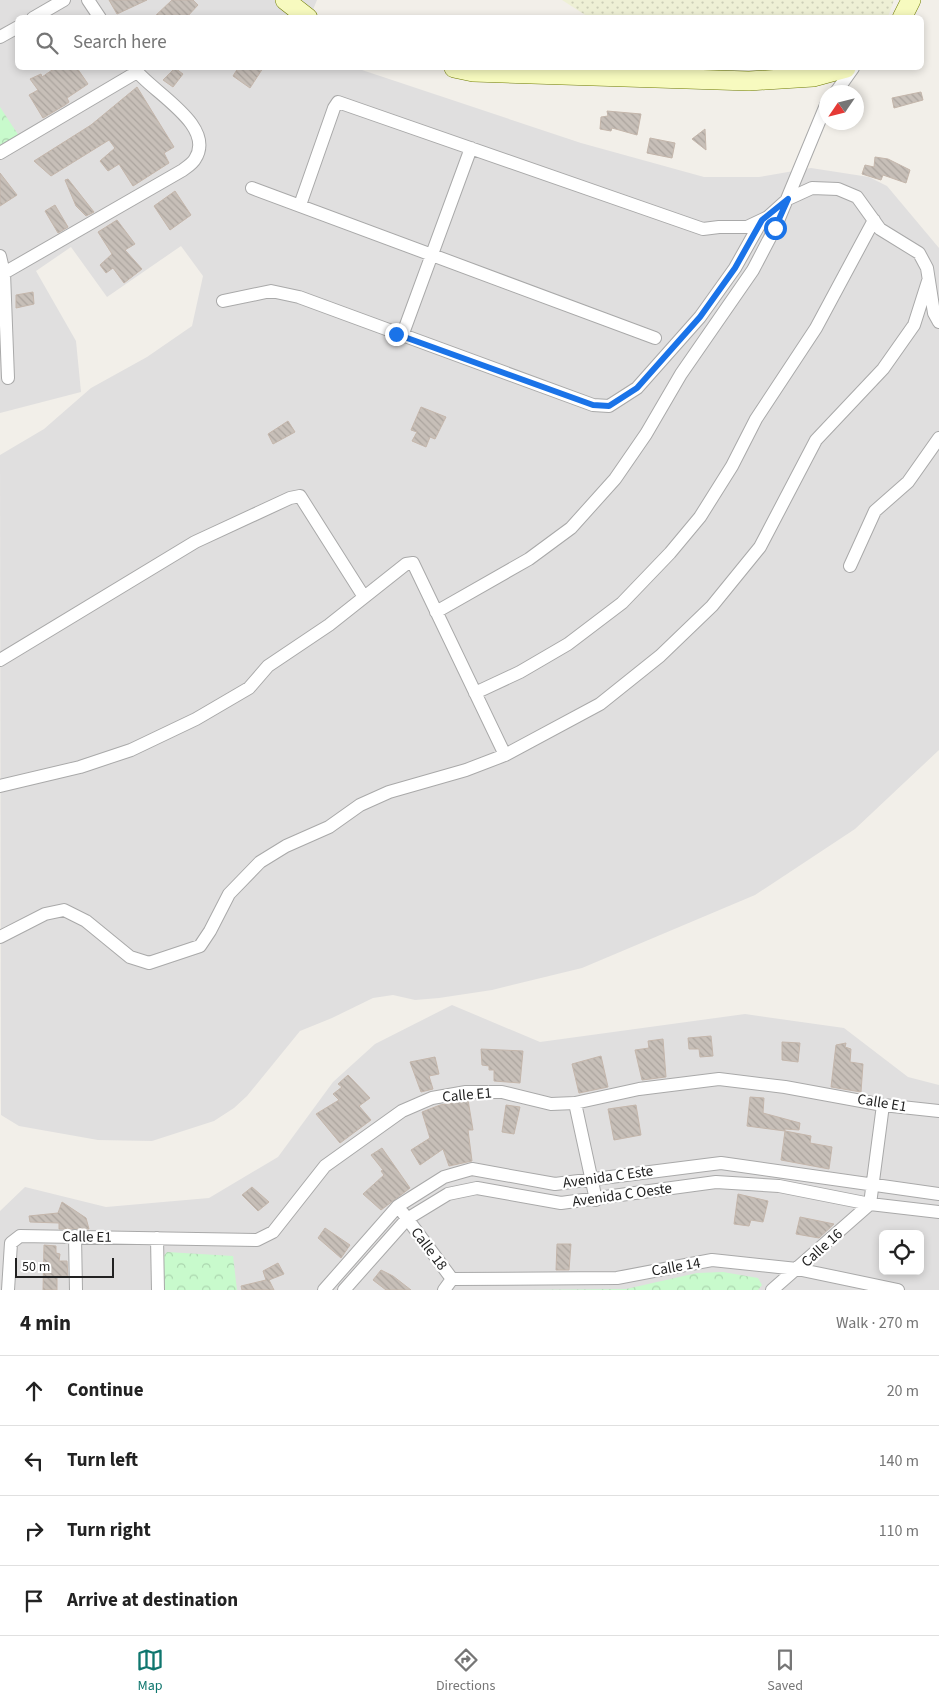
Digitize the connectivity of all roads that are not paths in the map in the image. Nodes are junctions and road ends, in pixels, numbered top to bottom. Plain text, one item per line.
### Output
1 (64, 0) edge
2 (88, 0) edge
3 (285, 0) edge
4 (912, 0) edge
5 (38, 15) edge
6 (98, 15) edge
7 (304, 15) edge
8 (904, 15) edge
9 (15, 29) edge
10 (0, 37) edge
11 (136, 70) edge
12 (464, 70) edge
13 (839, 70) edge
14 (852, 70) edge
15 (841, 85) edge
16 (819, 123) edge
17 (471, 148) junction
18 (0, 153) edge
19 (252, 188) dead end
20 (788, 199) junction
21 (300, 206) junction
22 (762, 220) junction
23 (874, 220) junction
24 (430, 254) junction
25 (0, 256) edge
26 (2, 273) edge
27 (928, 280) junction
28 (223, 301) dead end
29 (939, 322) edge
30 (402, 336) junction
31 (655, 338) dead end
32 (8, 378) dead end
33 (939, 438) edge
34 (850, 566) dead end
35 (364, 597) junction
36 (436, 612) junction
37 (0, 660) edge
38 (475, 694) junction
39 (505, 755) junction
40 (0, 786) edge
41 (0, 936) edge
42 (575, 1103) junction
43 (883, 1105) junction
44 (939, 1111) edge
45 (592, 1180) junction
46 (873, 1184) junction
47 (939, 1194) edge
48 (596, 1200) junction
49 (870, 1204) junction
50 (398, 1206) junction
51 (939, 1212) edge
52 (407, 1219) junction
53 (75, 1236) junction
54 (157, 1238) junction
55 (797, 1269) junction
56 (452, 1279) junction
57 (8, 1290) edge
58 (76, 1290) edge
59 (158, 1290) edge
60 (324, 1290) edge
61 (344, 1290) edge
62 (444, 1290) edge
63 (772, 1290) edge
64 (898, 1290) edge

1 - 5 street
2 - 6 street
3 - 7 main road
4 - 8 main road
9 - 10 street
11 - 18 street
11 - 26 street
12 - 13 main road
14 - 15 street
16 - 20 street
17 - 21 street
17 - 22 street
17 - 24 street
19 - 21 street
20 - 22 street
20 - 23 street
20 - 36 street
21 - 24 street
22 - 30 street
23 - 27 street
23 - 38 street
24 - 30 street
24 - 31 street
25 - 26 street
26 - 32 street
27 - 29 street
27 - 39 street
28 - 30 street
33 - 34 street
35 - 36 street
35 - 37 street
35 - 40 street
36 - 38 street
38 - 39 street
39 - 41 street
42 - 43 street, Calle E1
42 - 45 street
42 - 54 street, Calle E1
43 - 44 street, Calle E1
43 - 46 street
45 - 46 street, Avenida C Este
45 - 48 street
45 - 50 street, Avenida C Este
46 - 47 street, Avenida C Este
46 - 49 street
48 - 49 street, Avenida C Oeste
48 - 52 street, Avenida C Oeste
49 - 51 street, Avenida C Oeste
49 - 55 street, Calle 16
50 - 52 street, Calle 18
50 - 60 street, Avenida C Este
52 - 56 street, Calle 18
52 - 61 street, Avenida C Oeste
53 - 54 street, Calle E1
53 - 57 street, Calle E1
53 - 58 street
54 - 59 street
55 - 56 street, Calle 14
55 - 63 street, Calle 16
55 - 64 street, Calle 14
56 - 62 street

